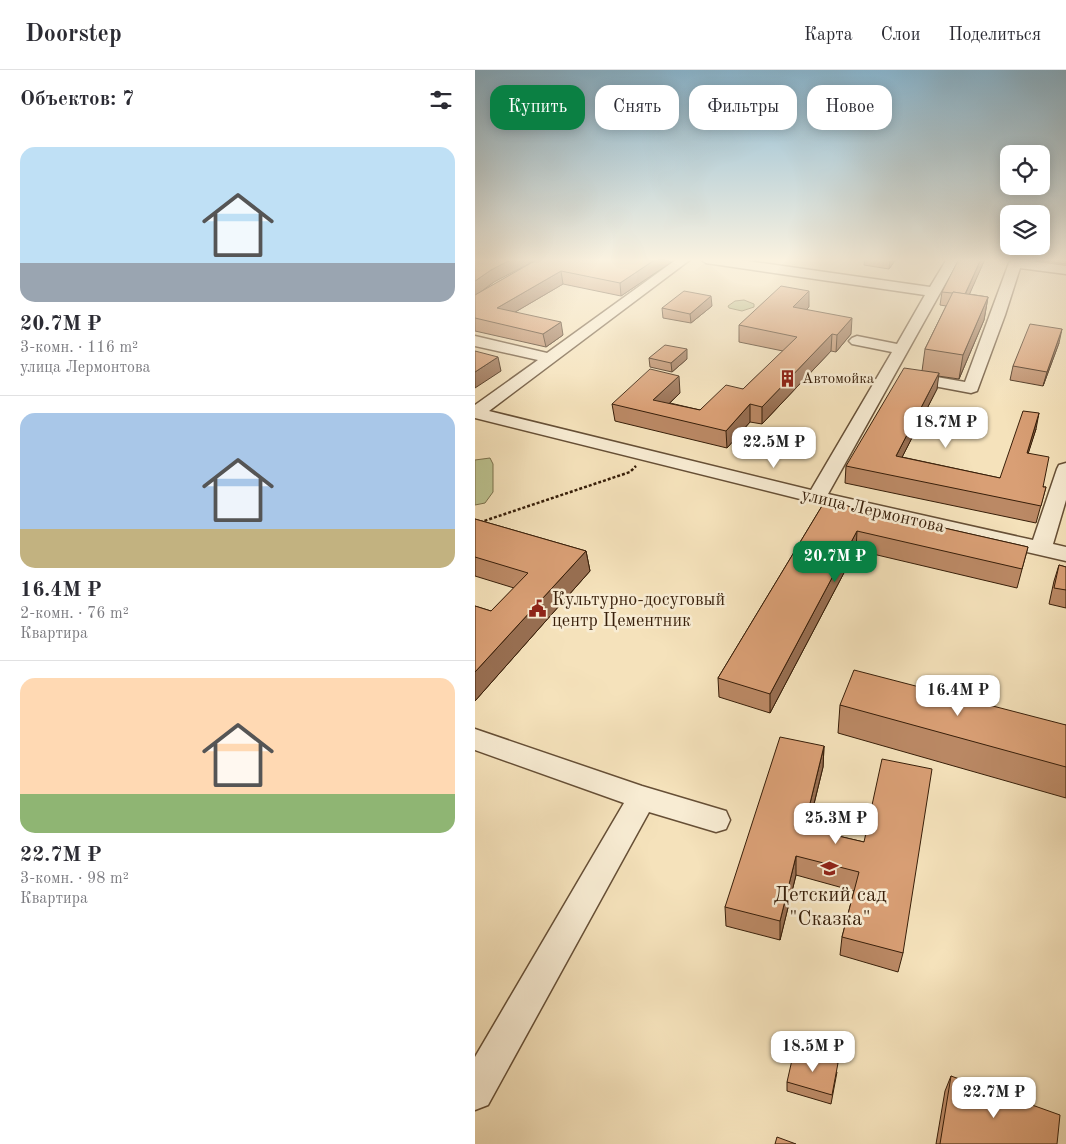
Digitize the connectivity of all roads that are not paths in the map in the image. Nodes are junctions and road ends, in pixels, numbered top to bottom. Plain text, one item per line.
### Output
1 (617, 309) edge
2 (924, 309) edge
3 (1000, 309) edge
4 (475, 341) edge
5 (857, 341) dead end
6 (901, 349) junction
7 (551, 358) junction
8 (887, 374) junction
9 (475, 413) edge
10 (1066, 469) edge
11 (816, 497) junction
12 (1041, 548) junction
13 (1066, 554) edge
14 (475, 739) edge
15 (642, 798) junction
16 (716, 820) dead end
17 (475, 1092) edge

1 - 7 street
2 - 6 street
3 - 8 street
4 - 7 street
5 - 6 street
6 - 8 street
7 - 9 street
8 - 11 street
9 - 11 street, улица Лермонтова
10 - 12 street
11 - 12 street, улица Лермонтова
12 - 13 street, улица Лермонтова
14 - 15 street
15 - 16 street
15 - 17 street

